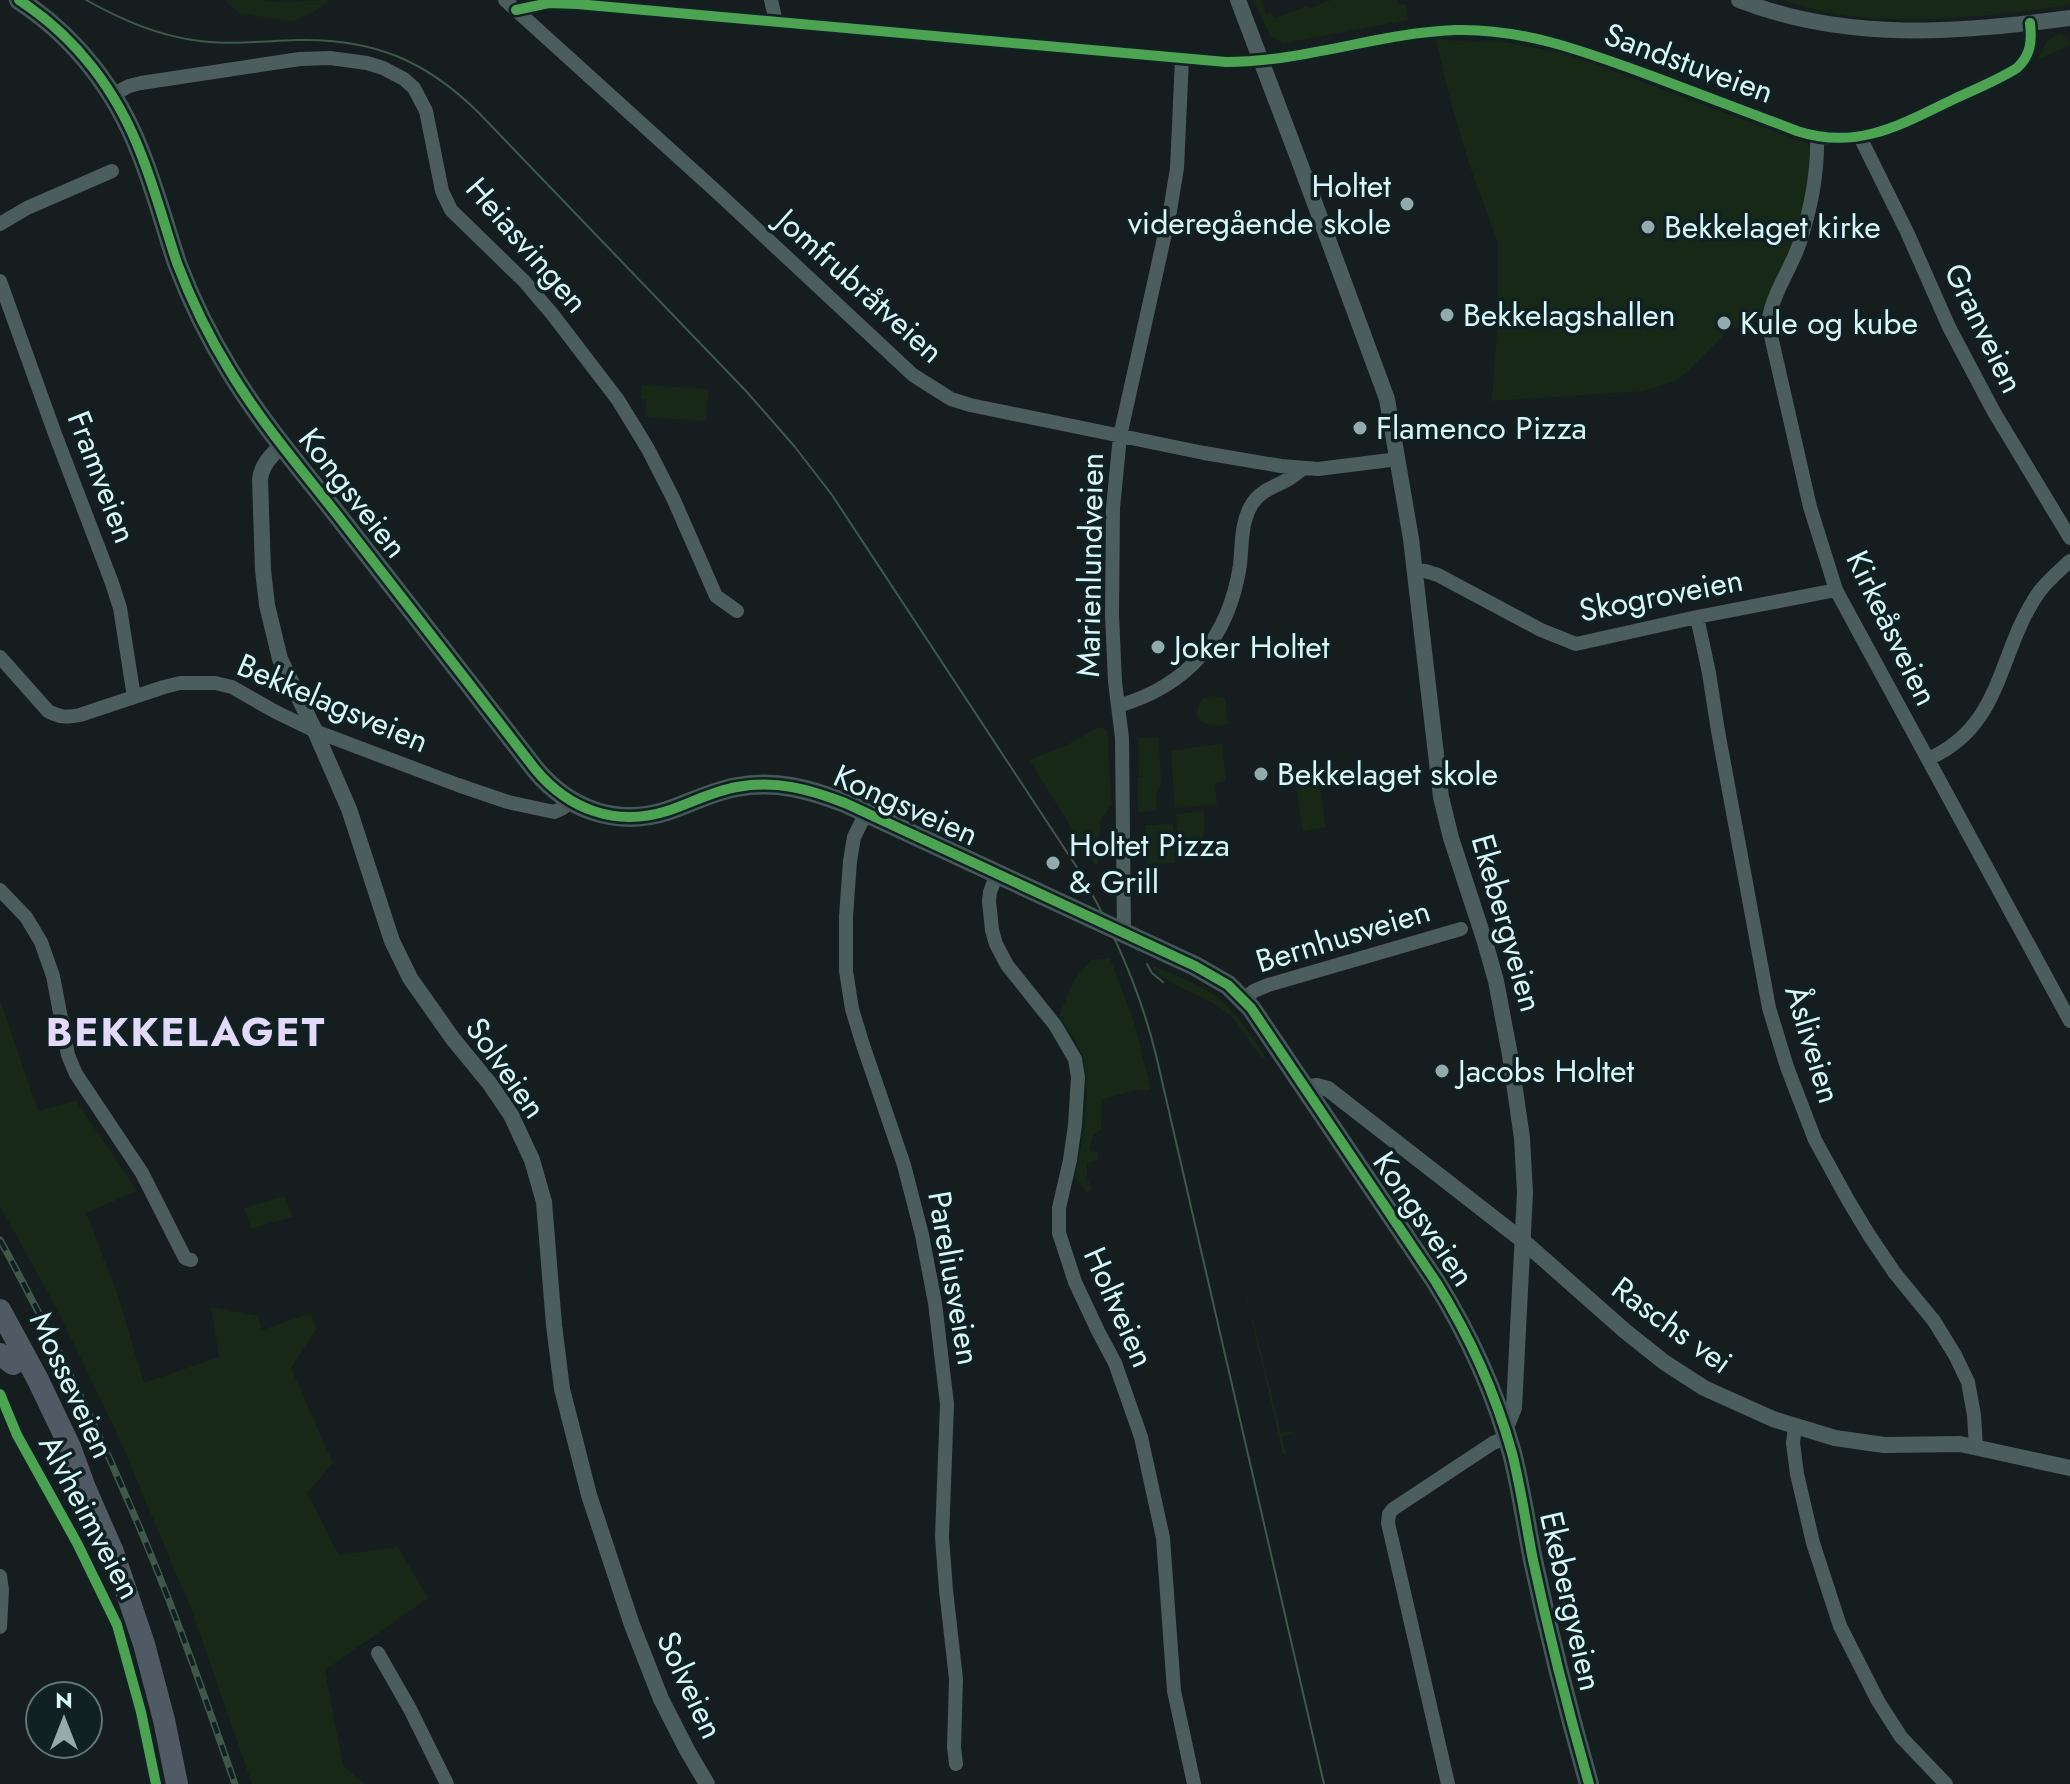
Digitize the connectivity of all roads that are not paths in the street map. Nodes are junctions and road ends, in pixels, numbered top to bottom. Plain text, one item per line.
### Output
1 (19, 0) edge
2 (771, 0) edge
3 (1238, 0) edge
4 (1739, 0) edge
5 (510, 5) edge
6 (2070, 18) edge
7 (776, 22) junction
8 (2030, 23) junction
9 (1182, 59) junction
10 (1261, 61) junction
11 (112, 95) junction
12 (1817, 137) junction
13 (1860, 137) junction
14 (112, 171) dead end
15 (0, 224) edge
16 (0, 281) edge
17 (1120, 436) junction
18 (282, 445) junction
19 (1398, 459) junction
20 (1302, 469) junction
21 (2070, 538) edge
22 (2070, 561) edge
23 (1415, 571) junction
24 (1836, 590) junction
25 (737, 611) dead end
26 (1697, 617) junction
27 (0, 657) edge
28 (134, 697) junction
29 (1118, 706) junction
30 (315, 731) junction
31 (1928, 759) junction
32 (570, 801) junction
33 (866, 813) junction
34 (997, 874) junction
35 (0, 890) edge
36 (1461, 929) dead end
37 (1124, 934) junction
38 (1243, 999) junction
39 (2070, 1021) edge
40 (1305, 1088) junction
41 (1522, 1240) junction
42 (191, 1260) dead end
43 (0, 1310) edge
44 (0, 1341) edge
45 (7, 1359) edge
46 (1795, 1427) junction
47 (1506, 1434) junction
48 (1976, 1447) junction
49 (2070, 1468) edge
50 (85, 1488) junction
51 (0, 1576) edge
52 (0, 1627) edge
53 (378, 1653) dead end
54 (956, 1764) dead end
55 (177, 1784) edge
56 (447, 1784) edge
57 (707, 1784) edge
58 (1194, 1784) edge
59 (1448, 1784) edge
60 (1589, 1784) edge
61 (1946, 1784) edge

1 - 11 main road, Kongsveien
2 - 7 street
3 - 10 street, Ekebergveien
4 - 8 street
5 - 7 street, Sandstuveien
5 - 17 street, Jomfrubråtveien
6 - 8 street
7 - 9 street, Sandstuveien
8 - 13 street, Sandstuveien
9 - 10 street, Sandstuveien
9 - 17 street, Marienlundveien
10 - 12 street, Sandstuveien
10 - 19 street, Ekebergveien
11 - 18 main road, Kongsveien
11 - 25 street, Heiasvingen
12 - 13 street, Sandstuveien
12 - 24 street, Kirkeåsveien
13 - 21 street, Granveien
14 - 15 street
16 - 28 street, Framveien
17 - 20 street, Jomfrubråtveien
17 - 29 street, Marienlundveien
18 - 30 street, Solveien
18 - 32 main road, Kongsveien
19 - 20 street, Jomfrubråtveien
19 - 23 street, Ekebergveien
20 - 29 street
22 - 31 street
23 - 26 street, Skogroveien
23 - 41 street, Ekebergveien
24 - 26 street, Skogroveien
24 - 31 street, Kirkeåsveien
26 - 48 street, Åsliveien
27 - 28 street, Bekkelagsveien
28 - 30 street, Bekkelagsveien
29 - 37 street, Marienlundveien
30 - 32 street, Bekkelagsveien
30 - 57 street, Solveien
31 - 39 street, Kirkeåsveien
32 - 33 main road, Kongsveien
33 - 34 main road, Kongsveien
33 - 54 street, Pareliusveien
34 - 37 main road, Kongsveien
34 - 58 street, Holtveien
35 - 42 street
36 - 38 street, Bernhusveien
37 - 38 main road, Kongsveien
38 - 40 main road, Kongsveien
40 - 41 street, Raschs vei
40 - 47 main road, Kongsveien
41 - 46 street, Raschs vei
41 - 47 street, Ekebergveien
43 - 50 highway, Mosseveien
44 - 45 highway, Mosseveien
45 - 50 highway, Mosseveien
46 - 48 street, Raschs vei
46 - 61 street
47 - 59 street
47 - 60 main road, Ekebergveien
48 - 49 street, Raschs vei
50 - 55 highway, Mosseveien
51 - 52 street
53 - 56 street

